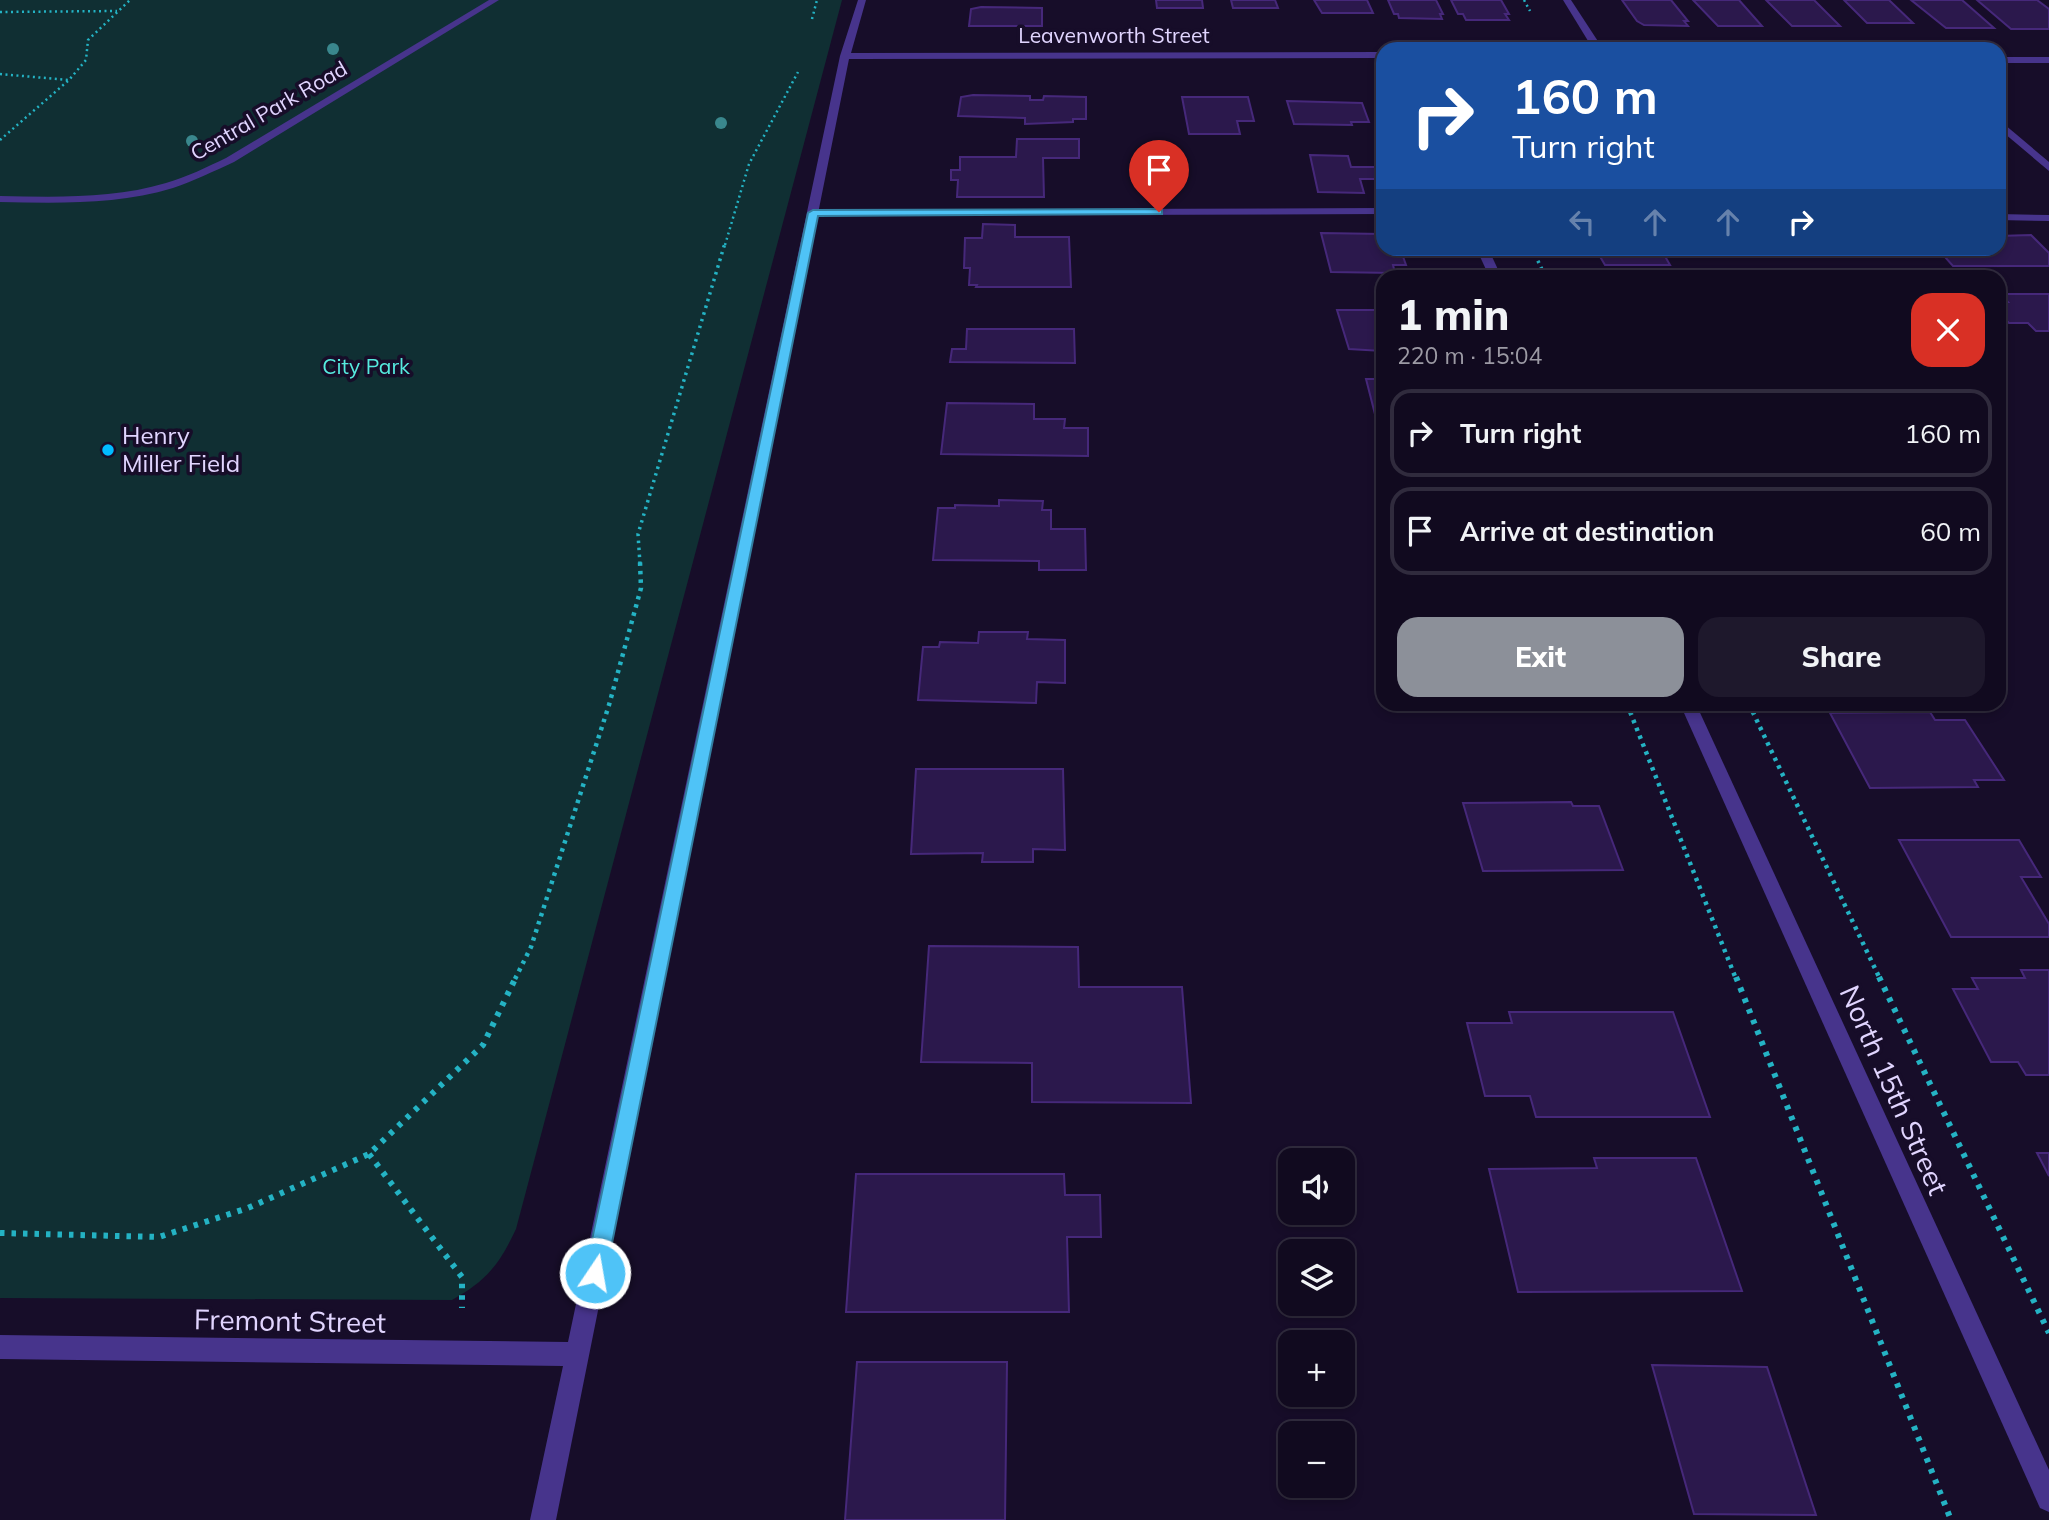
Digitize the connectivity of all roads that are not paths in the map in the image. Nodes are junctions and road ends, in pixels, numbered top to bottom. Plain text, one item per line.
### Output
1 (495, 0) edge
2 (862, 0) edge
3 (1567, 0) edge
4 (1594, 42) edge
5 (845, 55) junction
6 (1376, 55) edge
7 (2006, 60) edge
8 (2049, 60) edge
9 (2006, 129) edge
10 (2049, 168) edge
11 (0, 199) edge
12 (1376, 211) edge
13 (813, 213) junction
14 (2006, 217) edge
15 (2049, 218) edge
16 (1691, 711) edge
17 (0, 1347) edge
18 (579, 1354) junction
19 (2049, 1499) edge
20 (543, 1520) edge

1 - 11 street, Central Park Road
2 - 5 street
3 - 4 street
5 - 6 street, Leavenworth Street
5 - 13 street
7 - 8 street
9 - 10 street
12 - 13 street
13 - 18 street
14 - 15 street
16 - 19 street, North 15th Street
17 - 18 street, Fremont Street
18 - 20 street

